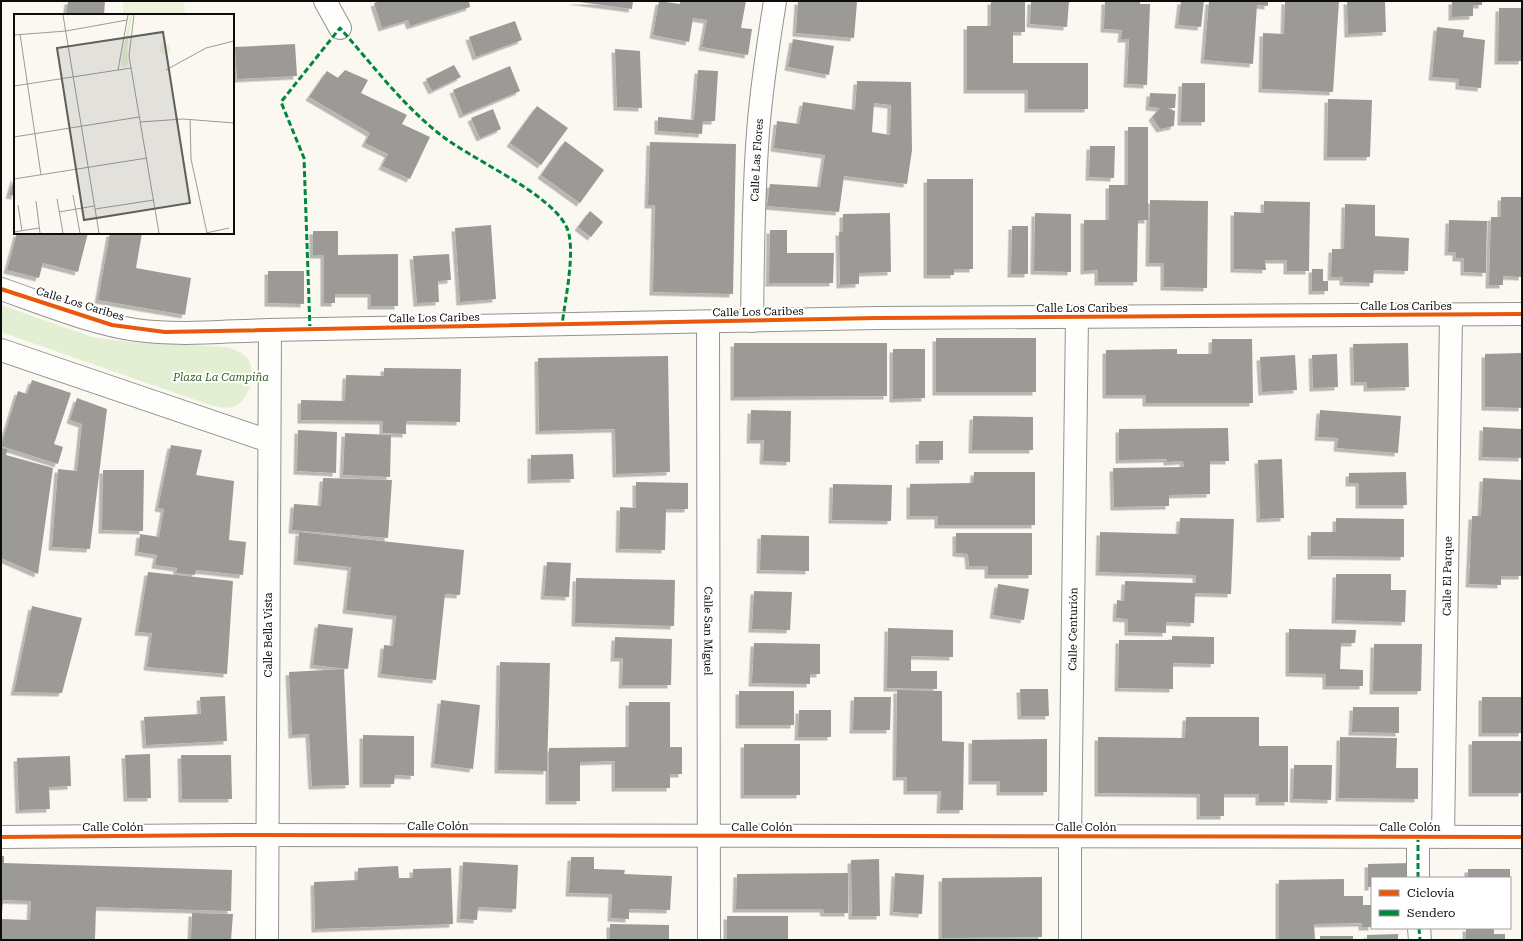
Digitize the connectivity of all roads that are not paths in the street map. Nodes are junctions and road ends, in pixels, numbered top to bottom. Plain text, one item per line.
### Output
1 (325, 1) edge
2 (775, 1) edge
3 (340, 28) dead end
4 (1, 289) edge
5 (1522, 314) edge
6 (1451, 315) junction
7 (1077, 317) junction
8 (752, 321) junction
9 (708, 322) junction
10 (270, 330) junction
11 (1, 350) edge
12 (269, 441) junction
13 (268, 835) junction
14 (709, 836) junction
15 (1070, 836) junction
16 (1418, 836) junction
17 (1522, 836) edge
18 (1, 837) edge
19 (1443, 837) junction
20 (1418, 877) edge
21 (1420, 929) edge
22 (267, 940) edge
23 (709, 940) edge
24 (1070, 940) edge
25 (1420, 940) edge

1 - 3 street
2 - 8 street, Calle Las Flores
4 - 10 street, Calle Los Caribes
5 - 6 street, Calle Los Caribes
6 - 7 street, Calle Los Caribes
6 - 19 street, Calle El Parque
7 - 8 street, Calle Los Caribes
7 - 15 street, Calle Centurión
8 - 9 street, Calle Los Caribes
9 - 10 street, Calle Los Caribes
9 - 14 street, Calle San Miguel
10 - 12 street, Calle Bella Vista
11 - 12 street
12 - 13 street, Calle Bella Vista
13 - 14 street, Calle Colón
13 - 18 street, Calle Colón
13 - 22 street, Calle Bella Vista
14 - 15 street, Calle Colón
14 - 23 street, Calle San Miguel
15 - 16 street, Calle Colón
15 - 24 street, Calle Centurión
16 - 19 street, Calle Colón
16 - 20 street
17 - 19 street, Calle Colón
21 - 25 street

